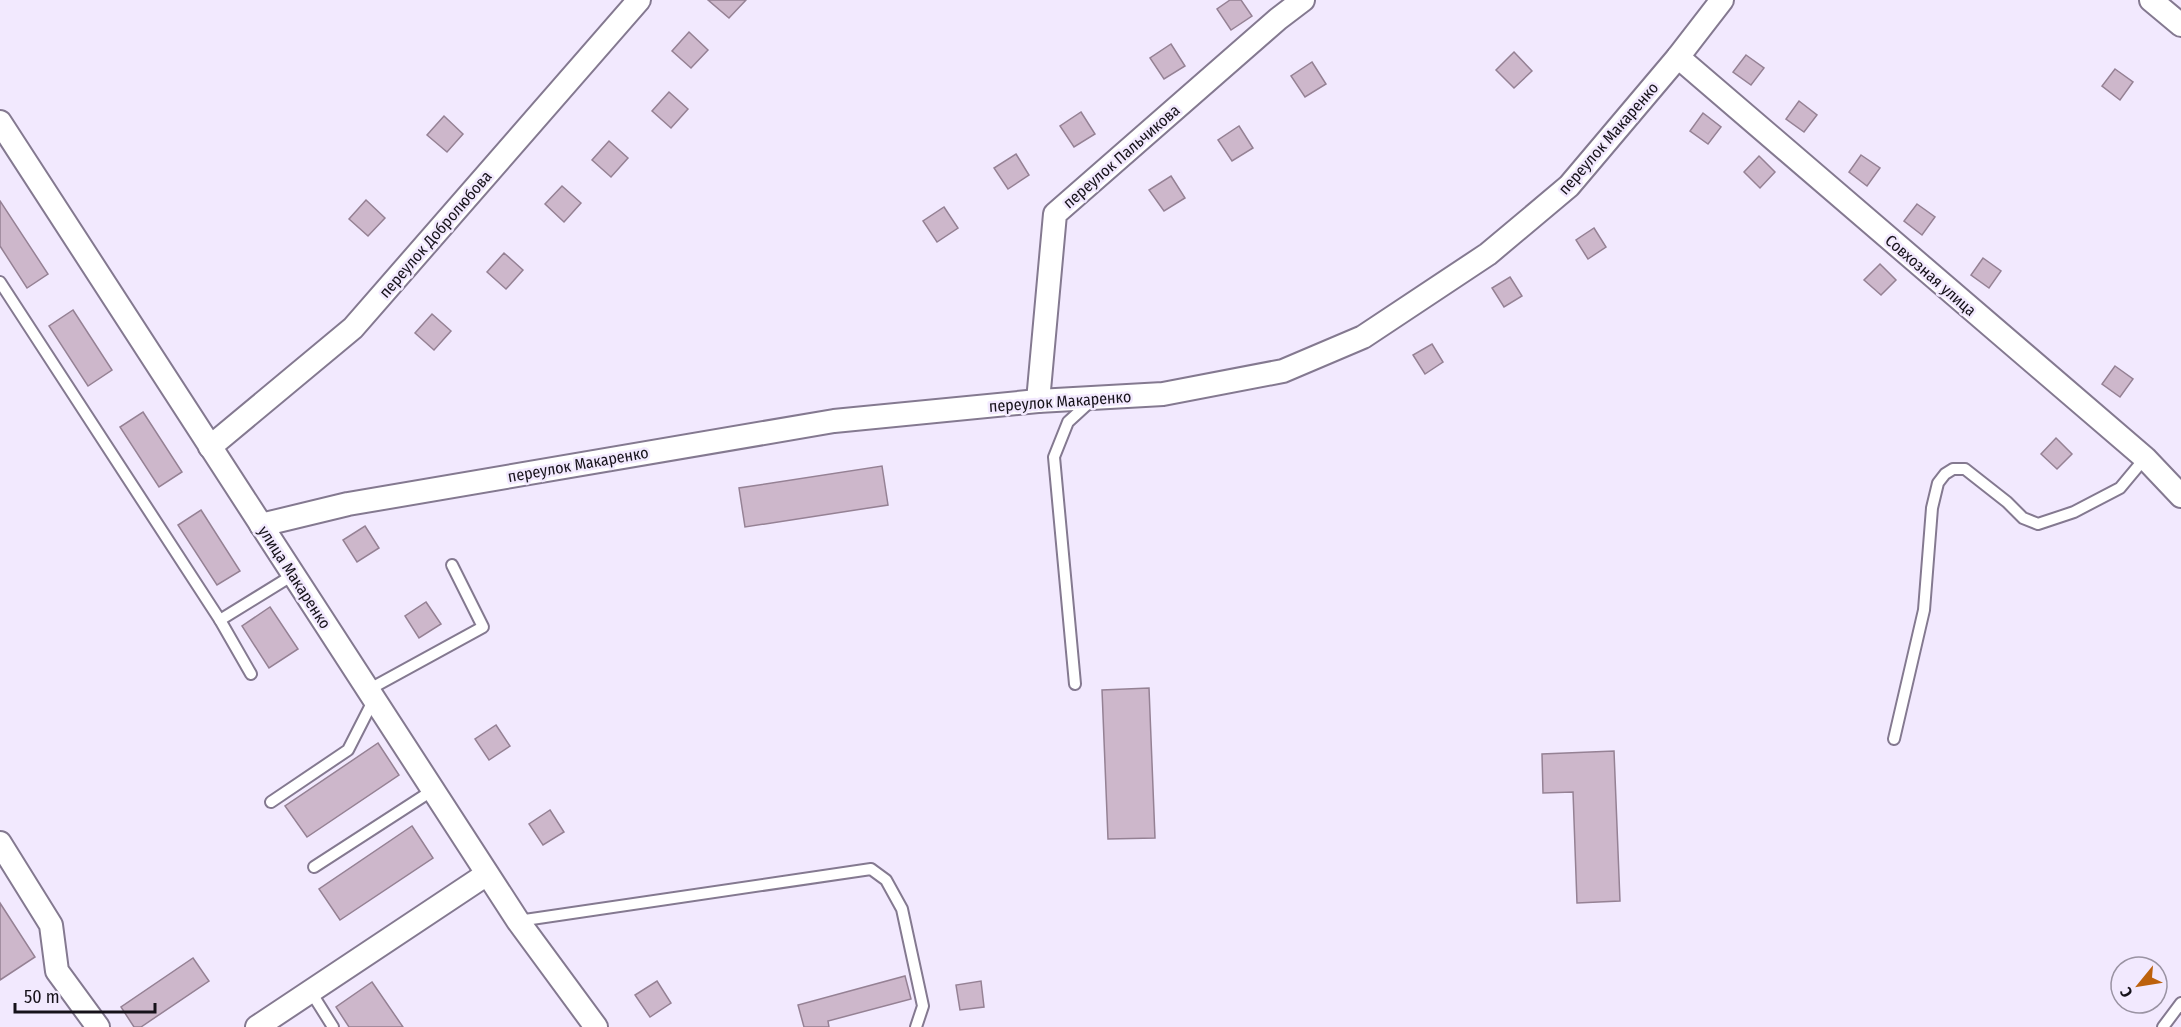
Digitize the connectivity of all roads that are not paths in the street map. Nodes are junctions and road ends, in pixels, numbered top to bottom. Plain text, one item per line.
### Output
1 (639, 0) edge
2 (1303, 0) edge
3 (1722, 0) edge
4 (2151, 0) edge
5 (2181, 24) edge
6 (1678, 57) junction
7 (0, 122) edge
8 (0, 282) edge
9 (1094, 398) junction
10 (1038, 401) junction
11 (210, 447) junction
12 (2145, 458) junction
13 (2181, 496) edge
14 (261, 525) junction
15 (452, 565) dead end
16 (293, 575) junction
17 (220, 620) junction
18 (252, 674) dead end
19 (1075, 684) dead end
20 (371, 695) junction
21 (1894, 740) dead end
22 (433, 790) junction
23 (271, 802) dead end
24 (0, 843) edge
25 (314, 867) dead end
26 (487, 874) junction
27 (518, 921) junction
28 (311, 992) junction
29 (2181, 1003) edge
30 (98, 1027) edge
31 (257, 1027) edge
32 (333, 1027) edge
33 (596, 1027) edge
34 (916, 1027) edge
35 (2163, 1027) edge

1 - 11 street, переулок Добролюбова
2 - 10 street, переулок Пальчикова
3 - 6 street, переулок Макаренко
4 - 5 street
6 - 9 street, переулок Макаренко
6 - 12 street, Совхозная улица
7 - 11 street, улица Макаренко
8 - 17 lane
9 - 10 street, переулок Макаренко
9 - 19 lane
10 - 14 street, переулок Макаренко
11 - 14 street, улица Макаренко
12 - 13 street, Совхозная улица
12 - 21 lane
14 - 16 street, улица Макаренко
15 - 20 lane
16 - 17 lane
16 - 20 street, улица Макаренко
17 - 18 lane
20 - 22 street, улица Макаренко
20 - 23 lane
22 - 25 lane
22 - 26 street, улица Макаренко
24 - 30 street
26 - 27 street, улица Макаренко
26 - 28 street
27 - 33 street, улица Макаренко
27 - 34 lane
28 - 31 street
28 - 32 lane
29 - 35 lane

